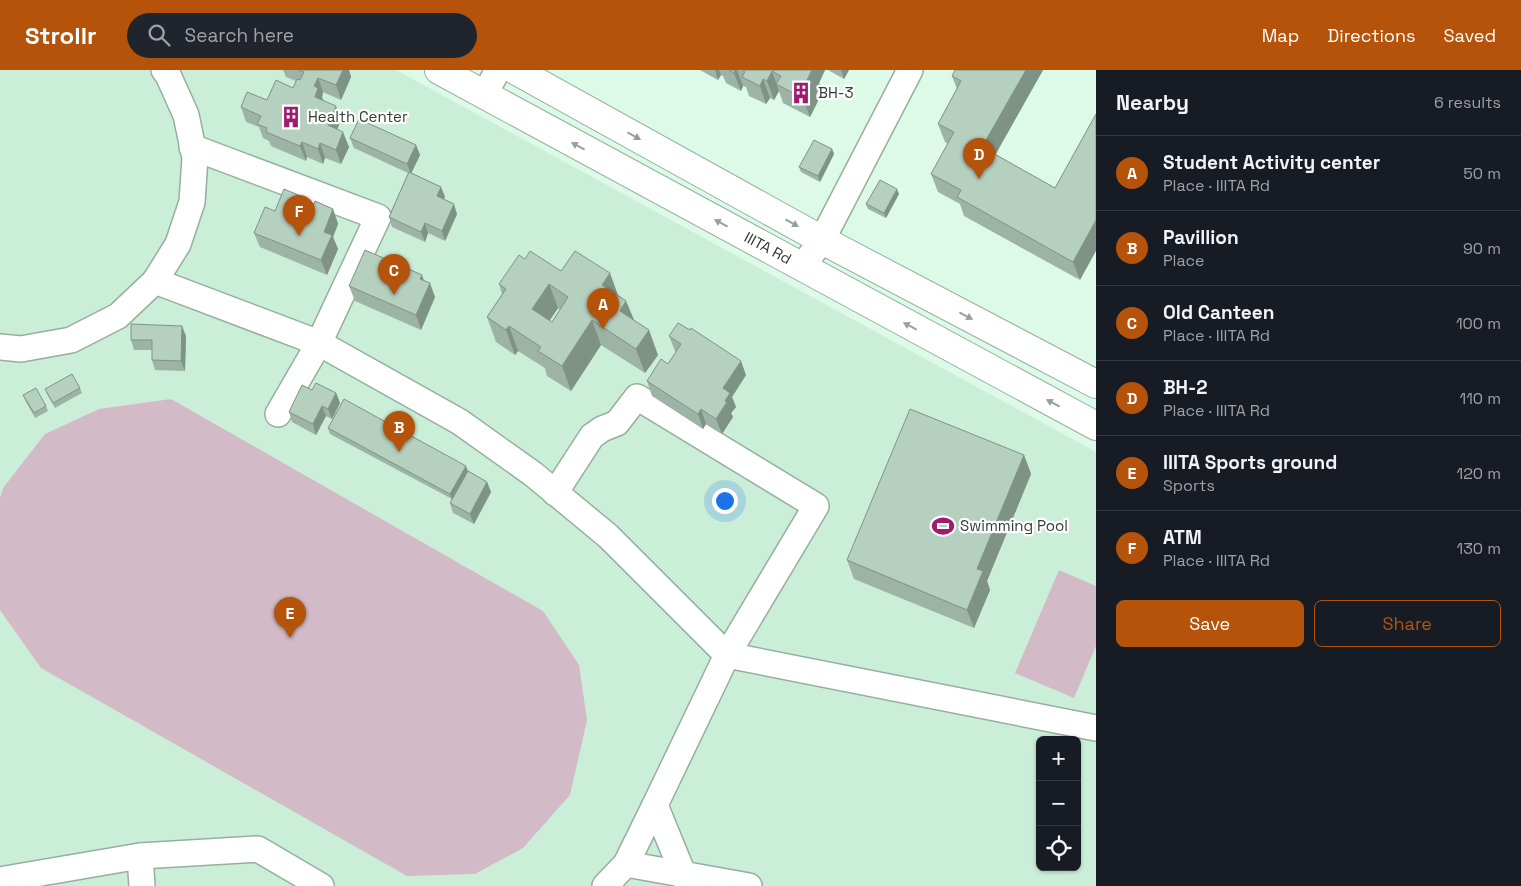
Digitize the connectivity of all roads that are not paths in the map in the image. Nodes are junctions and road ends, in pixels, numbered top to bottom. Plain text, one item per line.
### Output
1 (164, 70) edge
2 (439, 70) edge
3 (498, 70) edge
4 (515, 70) edge
5 (910, 70) edge
6 (484, 95) junction
7 (192, 147) junction
8 (822, 240) junction
9 (802, 267) junction
10 (155, 281) junction
11 (319, 343) junction
12 (0, 347) edge
13 (1096, 384) edge
14 (278, 414) dead end
15 (1096, 426) edge
16 (554, 492) junction
17 (728, 655) junction
18 (1096, 728) edge
19 (655, 805) junction
20 (140, 856) junction
21 (626, 864) junction
22 (0, 880) edge
23 (686, 880) edge
24 (142, 886) edge
25 (321, 886) edge
26 (606, 886) edge
27 (749, 886) edge

1 - 7 street
2 - 6 main road, IIITA Rd
3 - 6 street
4 -> 8 main road
5 - 8 street
9 -> 6 main road, IIITA Rd
7 - 10 street
7 - 11 street
8 - 9 street
8 -> 13 main road
15 -> 9 main road, IIITA Rd
10 - 11 street
10 - 12 street
11 - 14 street
11 - 16 street
16 - 17 street
16 - 17 street
17 - 18 street
17 - 19 street
19 - 21 street
19 - 23 street
20 - 22 street
20 - 24 street
20 - 25 street
21 - 23 street
21 - 26 street
23 - 27 street

